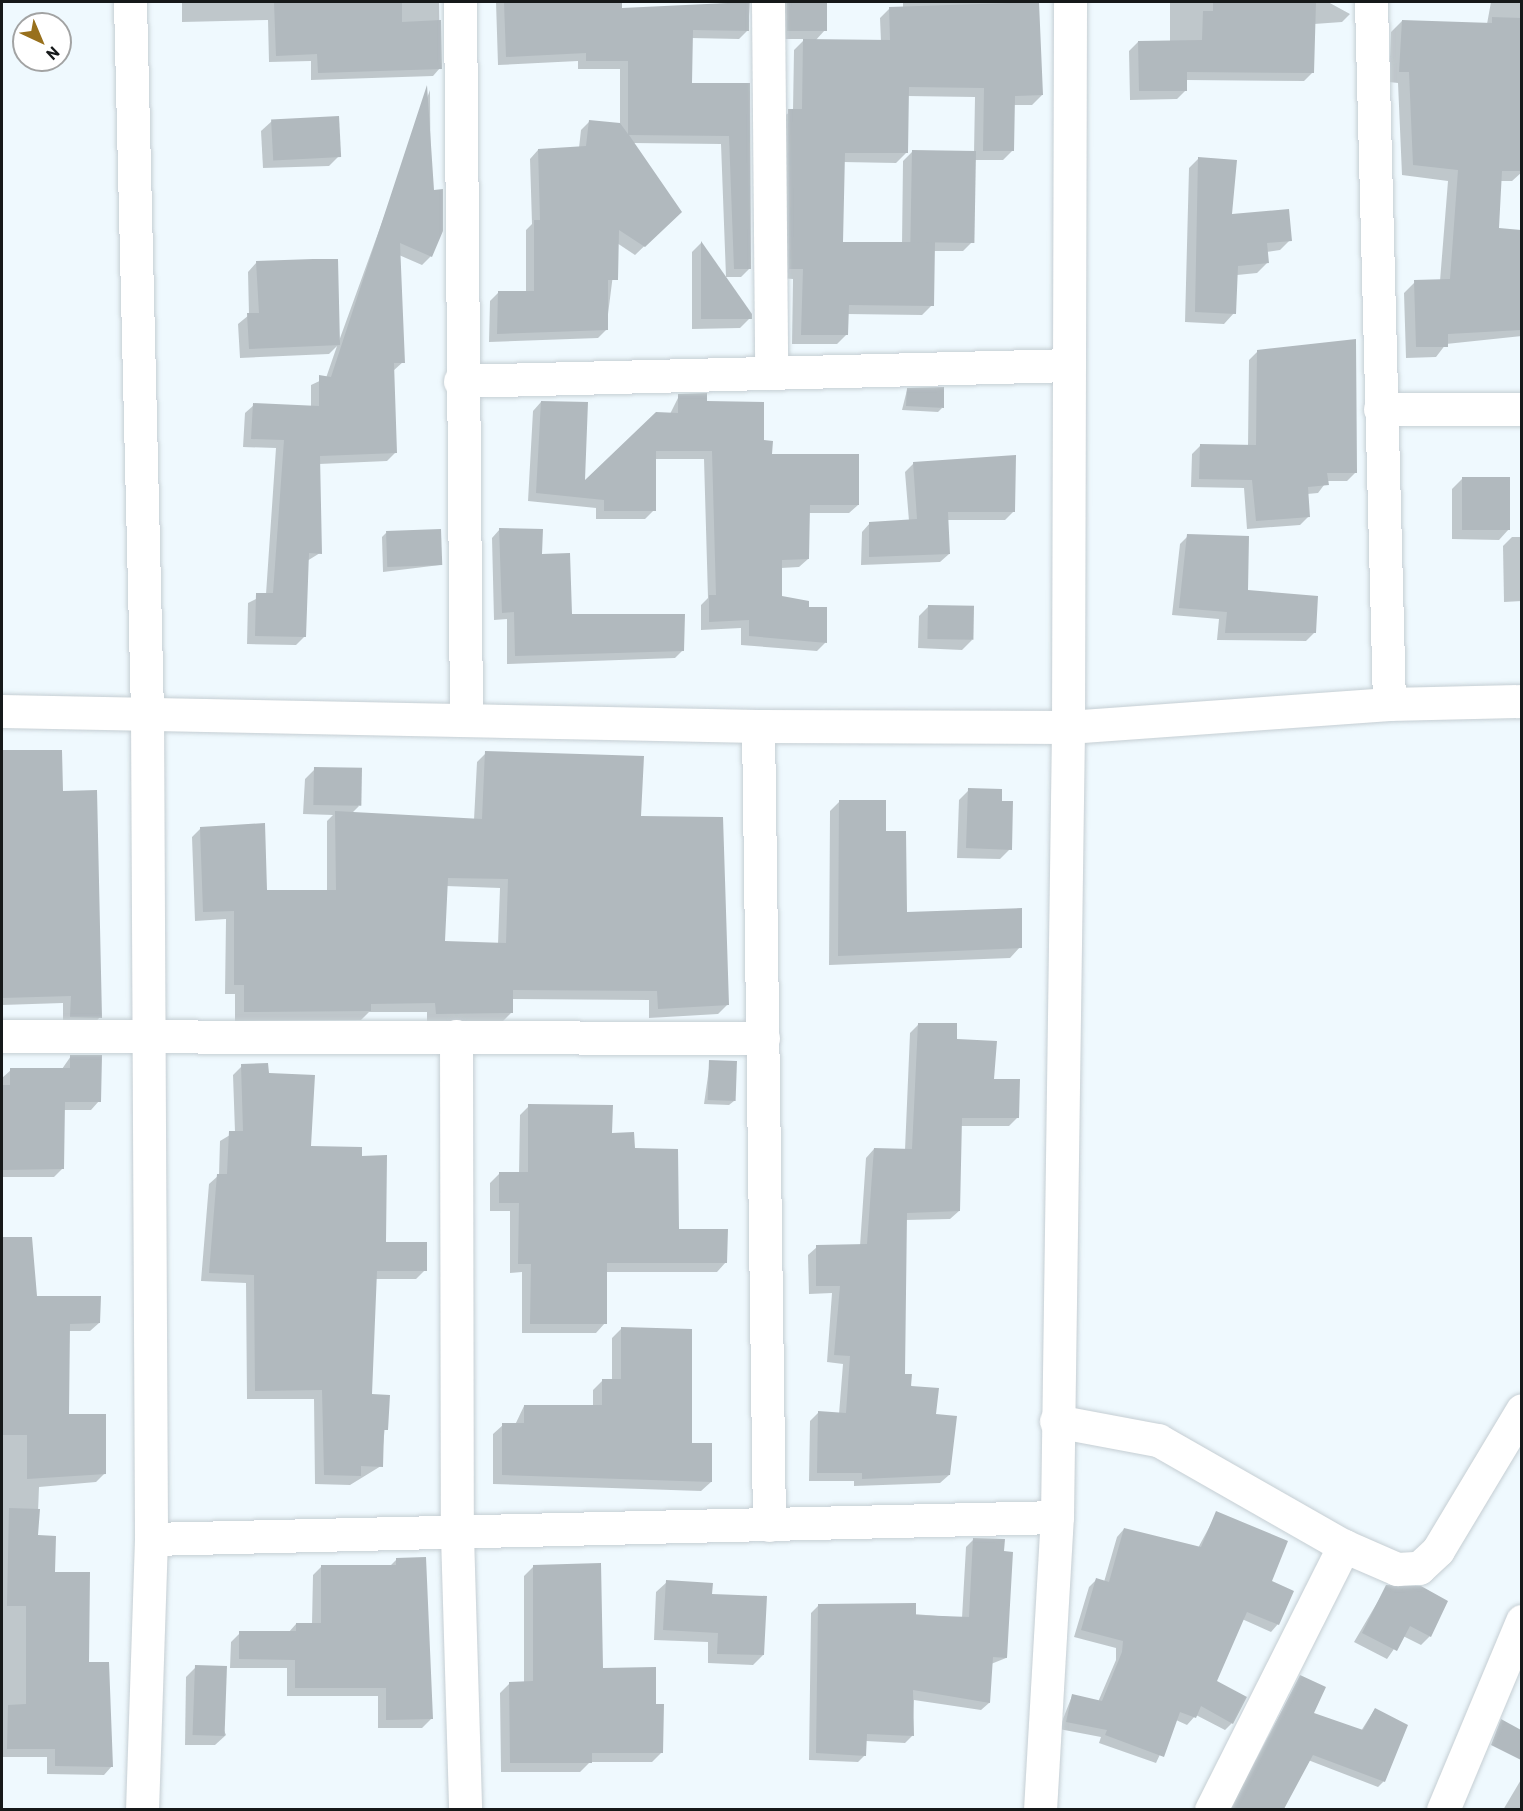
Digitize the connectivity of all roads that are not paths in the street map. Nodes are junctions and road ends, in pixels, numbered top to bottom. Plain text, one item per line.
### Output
1 (130, 2) edge
2 (460, 2) edge
3 (768, 2) edge
4 (1070, 2) edge
5 (1371, 2) edge
6 (1069, 365) junction
7 (771, 373) junction
8 (460, 381) junction
9 (1380, 409) junction
10 (1521, 409) edge
11 (1521, 701) edge
12 (1389, 704) junction
13 (2, 711) edge
14 (147, 713) junction
15 (466, 718) junction
16 (758, 726) junction
17 (1068, 726) junction
18 (148, 1034) junction
19 (2, 1036) edge
20 (456, 1036) junction
21 (763, 1038) junction
22 (1521, 1411) edge
23 (1056, 1421) junction
24 (1057, 1517) junction
25 (769, 1526) junction
26 (457, 1535) junction
27 (151, 1539) junction
28 (1344, 1546) junction
29 (1521, 1621) edge
30 (142, 1809) edge
31 (465, 1809) edge
32 (1040, 1809) edge
33 (1211, 1809) edge
34 (1443, 1809) edge

1 - 14 street
2 - 8 street
3 - 7 street
4 - 6 street
5 - 9 street
6 - 7 street
6 - 17 street
7 - 8 street
8 - 15 street
9 - 10 street
9 - 12 street
11 - 12 street
12 - 17 street
13 - 14 street
14 - 15 street
14 - 18 street
15 - 16 street
16 - 17 street
16 - 21 street
17 - 23 street
18 - 19 street
18 - 20 street
18 - 27 street
20 - 21 street
20 - 26 street
21 - 25 street
22 - 28 street
23 - 24 street
23 - 28 street
24 - 25 street
24 - 32 street
25 - 26 street
26 - 27 street
26 - 31 street
27 - 30 street
28 - 33 street
29 - 34 street

